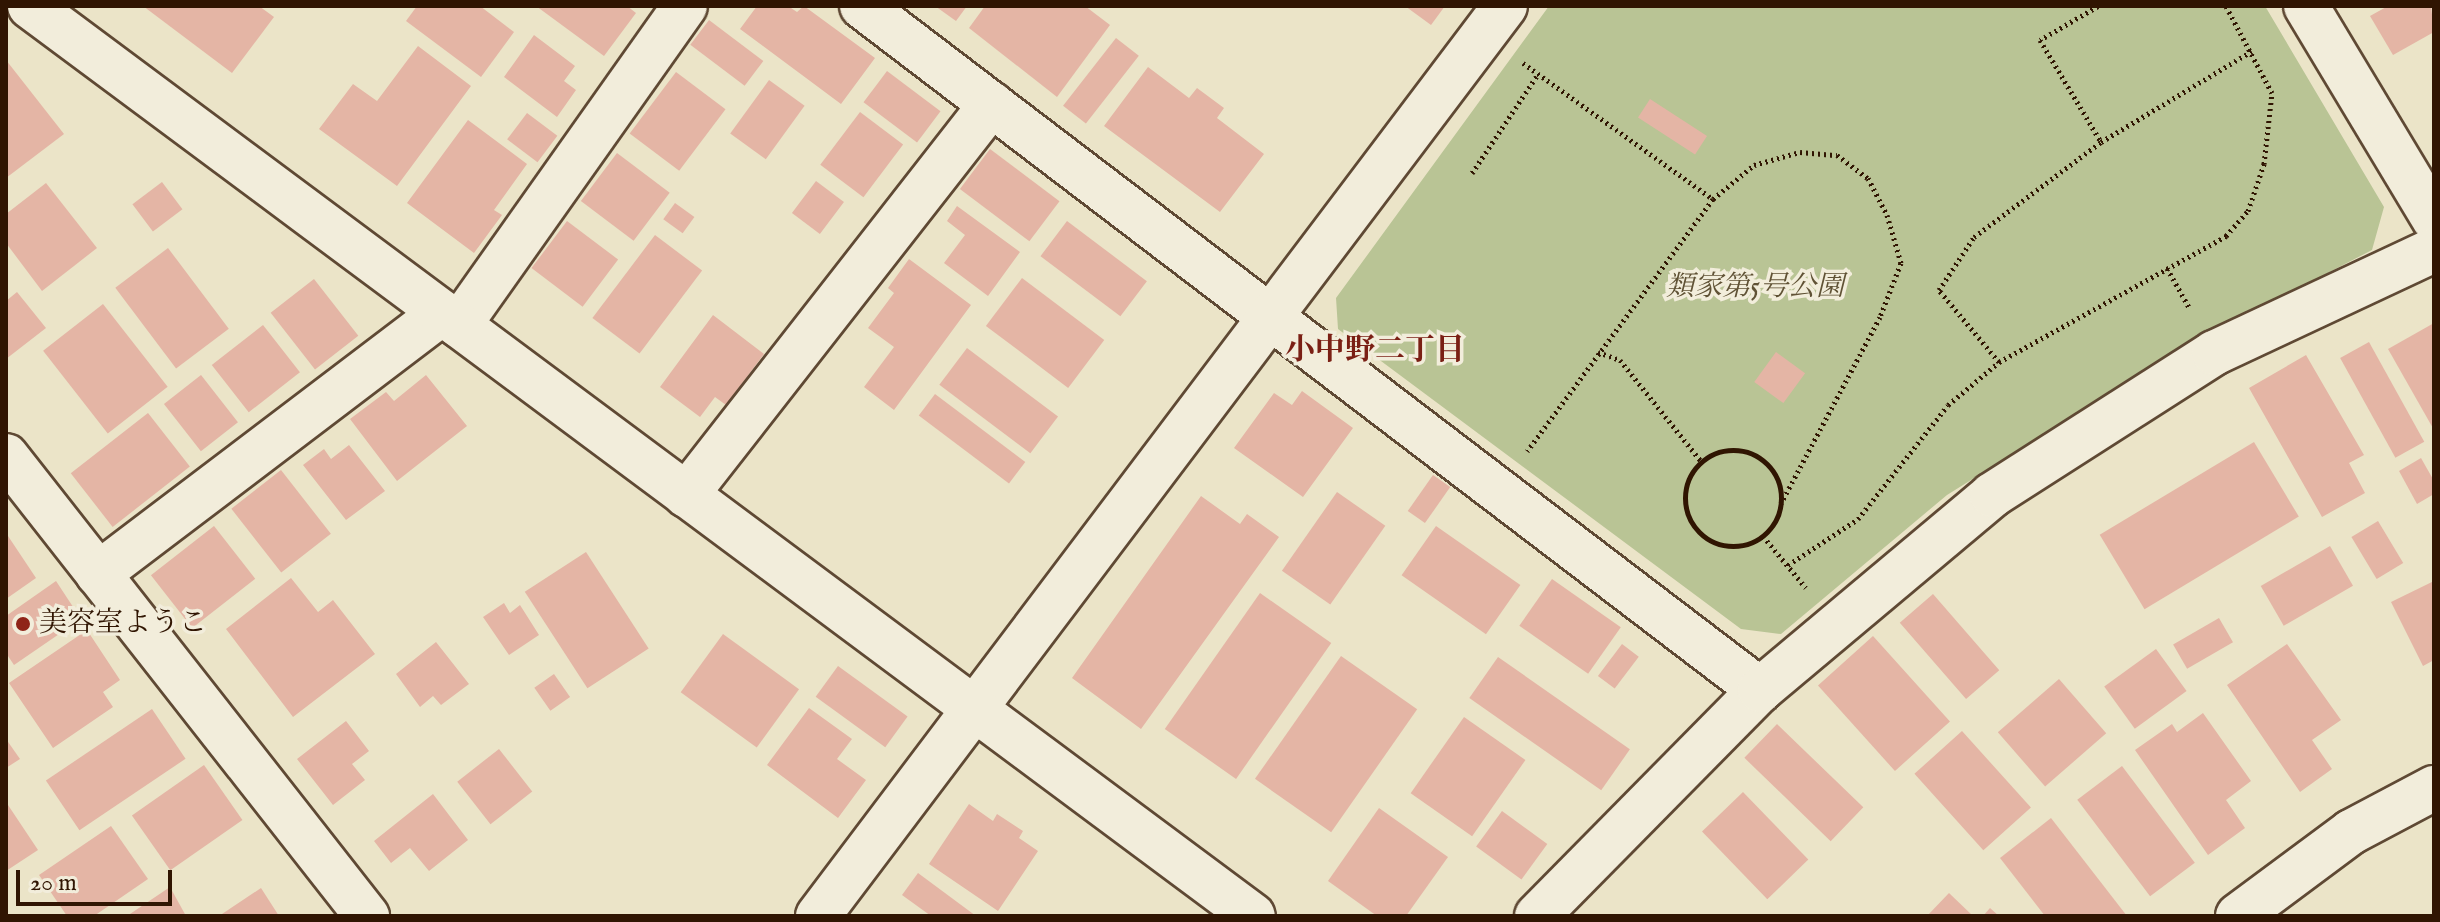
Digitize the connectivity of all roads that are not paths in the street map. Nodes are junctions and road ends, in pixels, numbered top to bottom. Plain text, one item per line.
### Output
1 (30, 6) edge
2 (685, 6) edge
3 (862, 6) edge
4 (2306, 6) edge
5 (1494, 21) edge
6 (991, 104) junction
7 (2434, 219) edge
8 (2434, 250) edge
9 (450, 319) junction
10 (1273, 319) junction
11 (6, 456) edge
12 (686, 495) junction
13 (98, 574) junction
14 (1760, 690) junction
15 (972, 709) junction
16 (2434, 788) edge
17 (367, 916) edge
18 (818, 916) edge
19 (1253, 916) edge
20 (1537, 916) edge
21 (2238, 916) edge

1 - 9 street
2 - 9 street
3 - 6 street
4 - 7 street
5 - 10 street
6 - 10 street
6 - 12 street
8 - 14 street
9 - 12 street
9 - 13 street
10 - 14 street
10 - 15 street
11 - 13 street
12 - 15 street
13 - 17 street
14 - 20 street
15 - 18 street
15 - 19 street
16 - 21 street

